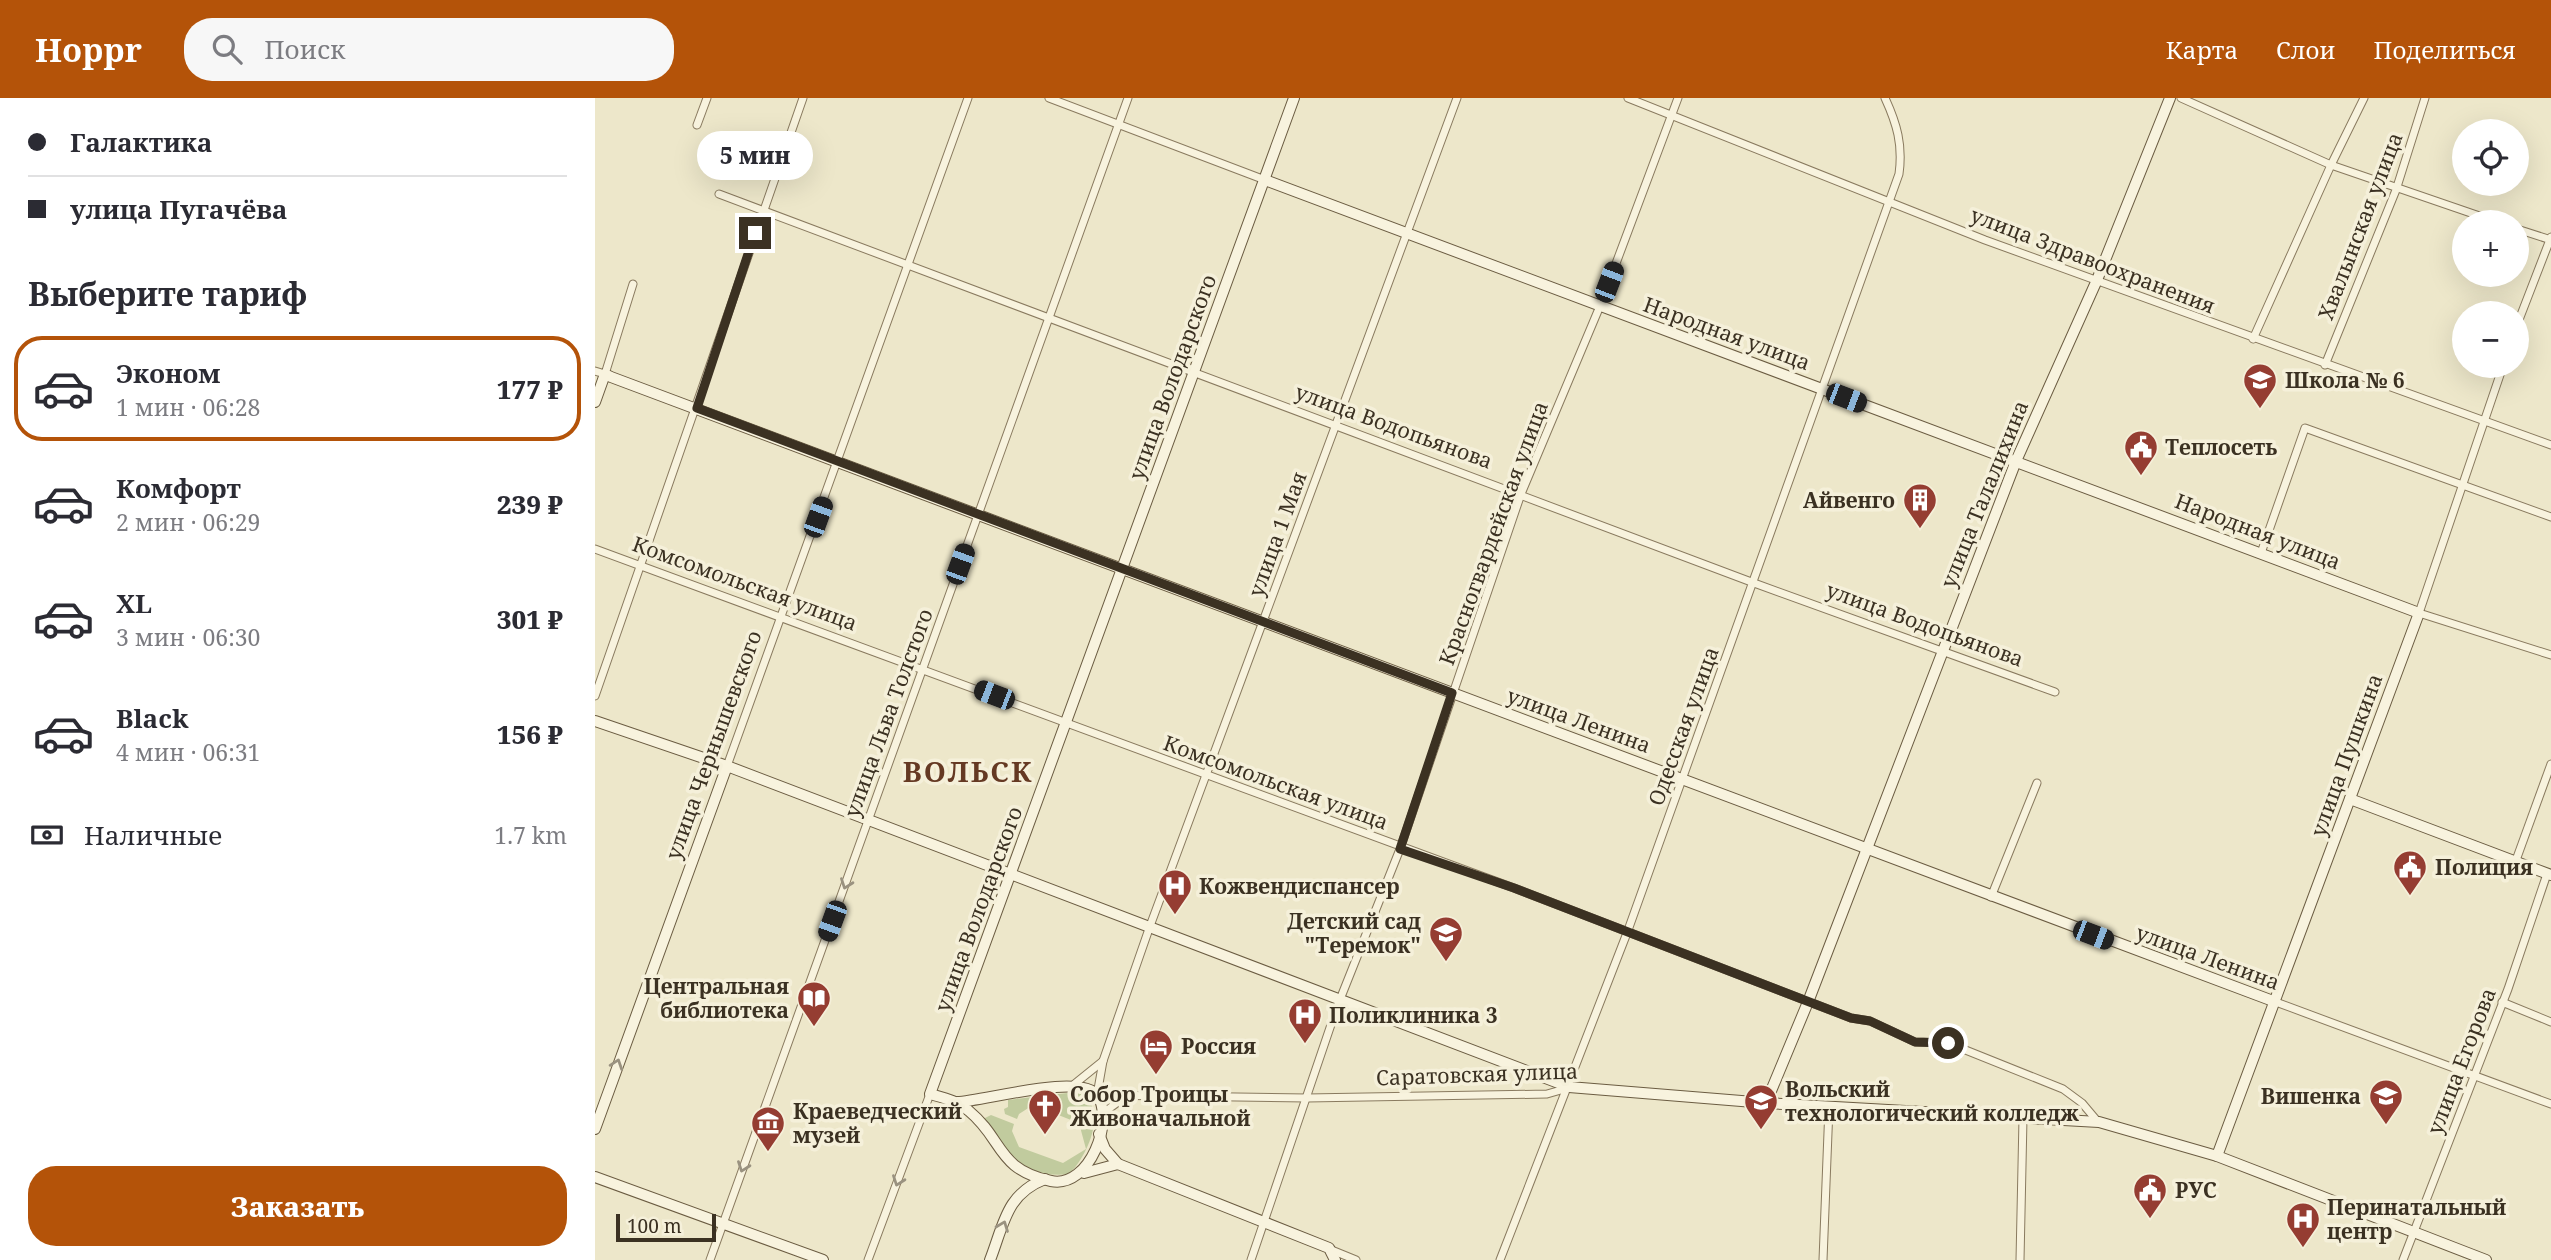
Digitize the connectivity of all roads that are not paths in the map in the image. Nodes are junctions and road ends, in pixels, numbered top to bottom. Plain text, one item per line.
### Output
1 (707, 98) edge
2 (803, 98) edge
3 (968, 98) edge
4 (1049, 98) edge
5 (1128, 98) edge
6 (1294, 98) edge
7 (1457, 98) edge
8 (1627, 98) edge
9 (1678, 98) edge
10 (1885, 98) edge
11 (2170, 98) edge
12 (2181, 98) edge
13 (2364, 98) edge
14 (2425, 98) edge
15 (1672, 115) junction
16 (697, 125) dead end
17 (1119, 125) junction
18 (2331, 165) junction
19 (1265, 180) junction
20 (2396, 190) junction
21 (719, 194) dead end
22 (1887, 200) junction
23 (763, 209) junction
24 (2459, 210) edge
25 (1407, 232) junction
26 (2529, 233) edge
27 (2551, 239) edge
28 (906, 264) junction
29 (2097, 280) junction
30 (633, 284) dead end
31 (2526, 301) edge
32 (1600, 306) junction
33 (1049, 318) junction
34 (2253, 339) junction
35 (2325, 365) junction
36 (1194, 372) junction
37 (600, 373) edge
38 (2499, 378) edge
39 (1822, 388) junction
40 (595, 402) edge
41 (697, 408) junction
42 (2487, 419) junction
43 (1334, 425) junction
44 (2551, 444) edge
45 (839, 460) junction
46 (2016, 461) junction
47 (2463, 484) junction
48 (1521, 494) junction
49 (979, 512) junction
50 (2551, 517) edge
51 (595, 549) edge
52 (2261, 553) junction
53 (640, 566) junction
54 (1123, 569) junction
55 (1754, 583) junction
56 (2419, 613) junction
57 (781, 616) junction
58 (1264, 622) junction
59 (1942, 650) junction
60 (2551, 655) edge
61 (923, 667) junction
62 (2055, 692) dead end
63 (1452, 693) junction
64 (595, 696) edge
65 (595, 721) edge
66 (1065, 724) junction
67 (2551, 764) edge
68 (727, 766) junction
69 (1205, 776) junction
70 (1682, 779) junction
71 (2037, 783) dead end
72 (2350, 799) junction
73 (869, 820) junction
74 (1400, 849) junction
75 (1866, 850) junction
76 (2515, 863) junction
77 (1012, 873) junction
78 (2549, 874) edge
79 (1991, 897) junction
80 (1150, 926) junction
81 (1627, 933) junction
82 (1340, 998) junction
83 (2273, 1001) junction
84 (1808, 1002) junction
85 (2502, 1002) junction
86 (2551, 1022) edge
87 (1103, 1061) junction
88 (2474, 1075) junction
89 (1072, 1086) junction
90 (1569, 1087) junction
91 (930, 1094) junction
92 (1097, 1094) junction
93 (1126, 1097) junction
94 (1307, 1098) junction
95 (986, 1099) junction
96 (957, 1102) junction
97 (1766, 1103) junction
98 (2551, 1104) edge
99 (1829, 1107) junction
100 (1104, 1113) junction
101 (977, 1118) junction
102 (2023, 1118) junction
103 (2099, 1122) junction
104 (595, 1129) edge
105 (1099, 1134) junction
106 (2217, 1156) junction
107 (1118, 1164) junction
108 (1083, 1173) junction
109 (595, 1177) edge
110 (1045, 1179) junction
111 (723, 1223) junction
112 (1264, 1224) junction
113 (2413, 1232) junction
114 (1329, 1248) junction
115 (710, 1260) edge
116 (823, 1260) edge
117 (868, 1260) edge
118 (990, 1260) edge
119 (1251, 1260) edge
120 (1335, 1260) edge
121 (1356, 1260) edge
122 (1500, 1260) edge
123 (1823, 1260) edge
124 (2020, 1260) edge
125 (2403, 1260) edge
126 (2486, 1260) edge

1 - 16 street
2 - 23 street
3 - 28 street, улица Чернышевского
4 - 17 street, Народная улица
5 - 17 street, улица Льва Толстого
6 - 19 street, улица Володарского
7 - 25 street, улица 1 Мая
8 - 15 street, улица Здравоохранения
9 - 15 street, Красногвардейская улица
10 - 22 street, Одесская улица
11 - 29 street, улица Талалихина
12 - 18 street
13 - 18 street
14 - 20 street, Хвалынская улица
15 - 22 street, улица Здравоохранения
15 - 32 street, Красногвардейская улица
17 - 19 street, Народная улица
17 - 33 street, улица Льва Толстого
18 - 20 street
18 - 34 street
19 - 25 street, Народная улица
19 - 36 street, улица Володарского
20 - 24 street
20 - 35 street, Хвалынская улица
21 - 23 street, улица Водопьянова
22 - 29 street, улица Здравоохранения
22 - 39 street, Одесская улица
23 - 28 street, улица Водопьянова
23 - 41 street
25 - 32 street, Народная улица
25 - 43 street, улица 1 Мая
26 - 27 street
27 - 31 street
28 - 33 street, улица Водопьянова
28 - 45 street, улица Чернышевского
29 - 34 street, улица Здравоохранения
29 - 46 street, улица Талалихина
30 - 37 street
32 - 39 street, Народная улица
32 - 48 street, Красногвардейская улица
33 - 36 street, улица Водопьянова
33 - 49 street, улица Льва Толстого
34 - 35 street, улица Здравоохранения
35 - 42 street, улица Здравоохранения
36 - 43 street, улица Водопьянова
36 - 54 street, улица Володарского
37 - 40 street
37 - 41 street, улица Ленина
38 - 42 street, улица Пушкина
39 - 46 street, Народная улица
39 - 55 street, Одесская улица
41 - 45 street, улица Ленина
41 - 53 street
42 - 44 street, улица Здравоохранения
42 - 47 street, улица Пушкина
43 - 48 street, улица Водопьянова
43 - 58 street, улица 1 Мая
45 - 49 street, улица Ленина
45 - 57 street, улица Чернышевского
46 - 52 street, Народная улица
46 - 59 street, улица Талалихина
47 - 50 street
47 - 52 street
47 - 56 street, улица Пушкина
48 - 55 street, улица Водопьянова
48 - 63 street, Красногвардейская улица
49 - 54 street, улица Ленина
49 - 61 street, улица Льва Толстого
51 - 53 street, Комсомольская улица
52 - 56 street, Народная улица
53 - 57 street, Комсомольская улица
53 - 64 street
54 - 58 street, улица Ленина
54 - 66 street, улица Володарского
55 - 59 street, улица Водопьянова
55 - 70 street, Одесская улица
56 - 60 street, Народная улица
56 - 72 street, улица Пушкина
57 - 61 street, Комсомольская улица
57 - 68 street, улица Чернышевского
58 - 63 street, улица Ленина
58 - 69 street, улица 1 Мая
59 - 62 street, улица Водопьянова
59 - 75 street, улица Талалихина
61 - 66 street, Комсомольская улица
61 - 73 street, улица Льва Толстого
63 - 70 street, улица Ленина
63 - 74 street, Красногвардейская улица
65 - 68 street
66 - 69 street, Комсомольская улица
66 - 77 street, улица Володарского
67 - 76 street
68 - 73 street
104 -> 68 street, улица Чернышевского
69 - 74 street, Комсомольская улица
69 - 80 street, улица 1 Мая
70 - 75 street, улица Ленина
70 - 81 street, Одесская улица
71 - 79 street
72 - 76 street
72 - 83 street, улица Пушкина
73 - 77 street
73 -> 111 street, улица Льва Толстого
74 - 81 street, Комсомольская улица
74 - 82 street, Красногвардейская улица
75 - 79 street, улица Ленина
75 - 84 street, улица Талалихина
76 - 78 street
77 - 80 street
77 - 91 street, улица Володарского
78 - 85 street, улица Егорова
79 - 83 street, улица Ленина
80 - 82 street
80 - 87 street, улица 1 Мая
81 - 84 street, Комсомольская улица
81 - 90 street, Одесская улица
82 - 90 street
82 - 94 street, Красногвардейская улица
83 - 88 street, улица Ленина
83 - 106 street, улица Пушкина
84 - 97 street, улица Талалихина
84 - 103 street, Комсомольская улица
85 - 86 street
85 - 88 street, улица Егорова
87 - 89 street
87 - 92 street, улица 1 Мая
88 - 98 street, улица Ленина
88 - 113 street, улица Егорова
89 - 92 street
89 - 95 street
90 - 94 street, Саратовская улица
90 - 97 street, Саратовская улица
90 - 122 street, Одесская улица
91 - 96 street
91 -> 117 street, улица Володарского
92 - 93 street, Саратовская улица
92 - 100 street
93 - 94 street, Саратовская улица
93 - 100 street
94 - 112 street, Красногвардейская улица
95 - 96 street
95 - 101 street
96 - 101 street
97 - 99 street, Саратовская улица
99 - 102 street, Саратовская улица
99 - 123 street
100 - 105 street
101 - 110 street
102 - 103 street, Саратовская улица
102 - 124 street
103 - 106 street, Комсомольская улица
105 - 107 street
105 - 108 street
106 - 113 street, Комсомольская улица
107 - 108 street
107 - 112 street
108 - 110 street
109 - 111 street
118 -> 110 street
111 - 115 street, улица Льва Толстого
111 - 116 street
112 - 114 street
112 - 119 street, Красногвардейская улица
113 - 125 street, улица Егорова
113 - 126 street, Комсомольская улица
114 - 120 street
114 - 121 street

